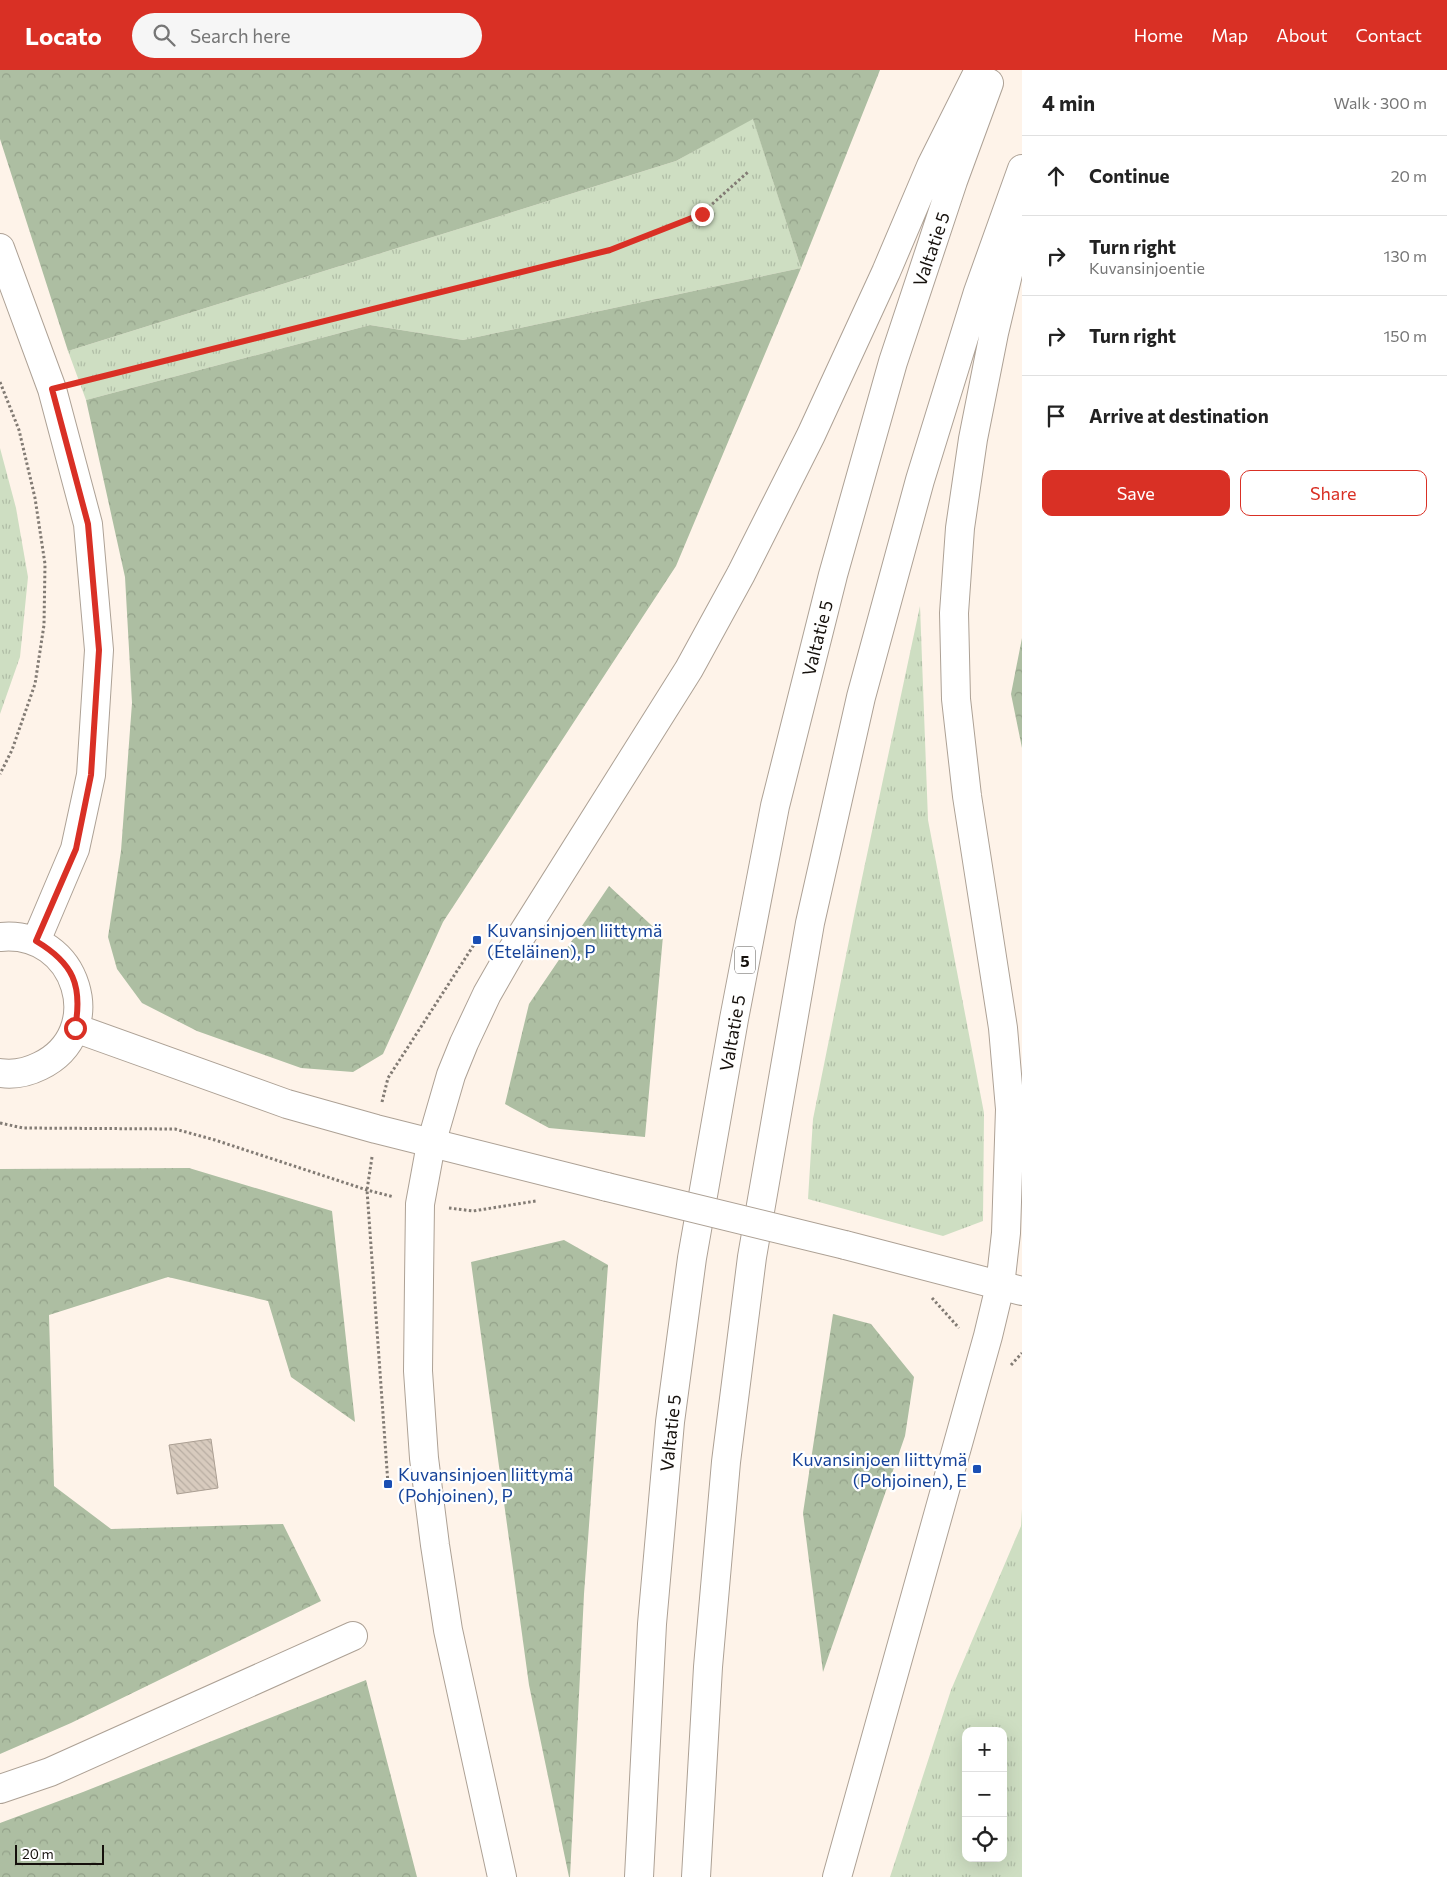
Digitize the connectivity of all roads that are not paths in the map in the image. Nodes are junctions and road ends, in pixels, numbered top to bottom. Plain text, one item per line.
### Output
1 (979, 70) edge
2 (994, 70) edge
3 (1022, 169) edge
4 (1022, 215) edge
5 (0, 248) edge
6 (0, 937) edge
7 (36, 941) junction
8 (75, 1028) junction
9 (0, 1073) edge
10 (431, 1144) junction
11 (1011, 1288) edge
12 (353, 1636) dead end
13 (0, 1789) edge
14 (502, 1877) edge
15 (639, 1877) edge
16 (696, 1877) edge
17 (837, 1877) edge

1 - 10 main road
2 - 15 main road, Valtatie 5 / 5
3 - 16 main road
4 - 11 main road
5 - 7 main road
6 - 7 main road
7 - 8 main road
8 - 9 main road
8 - 10 main road
10 - 11 main road, bridge
10 - 14 main road
11 - 17 main road
12 - 13 main road

